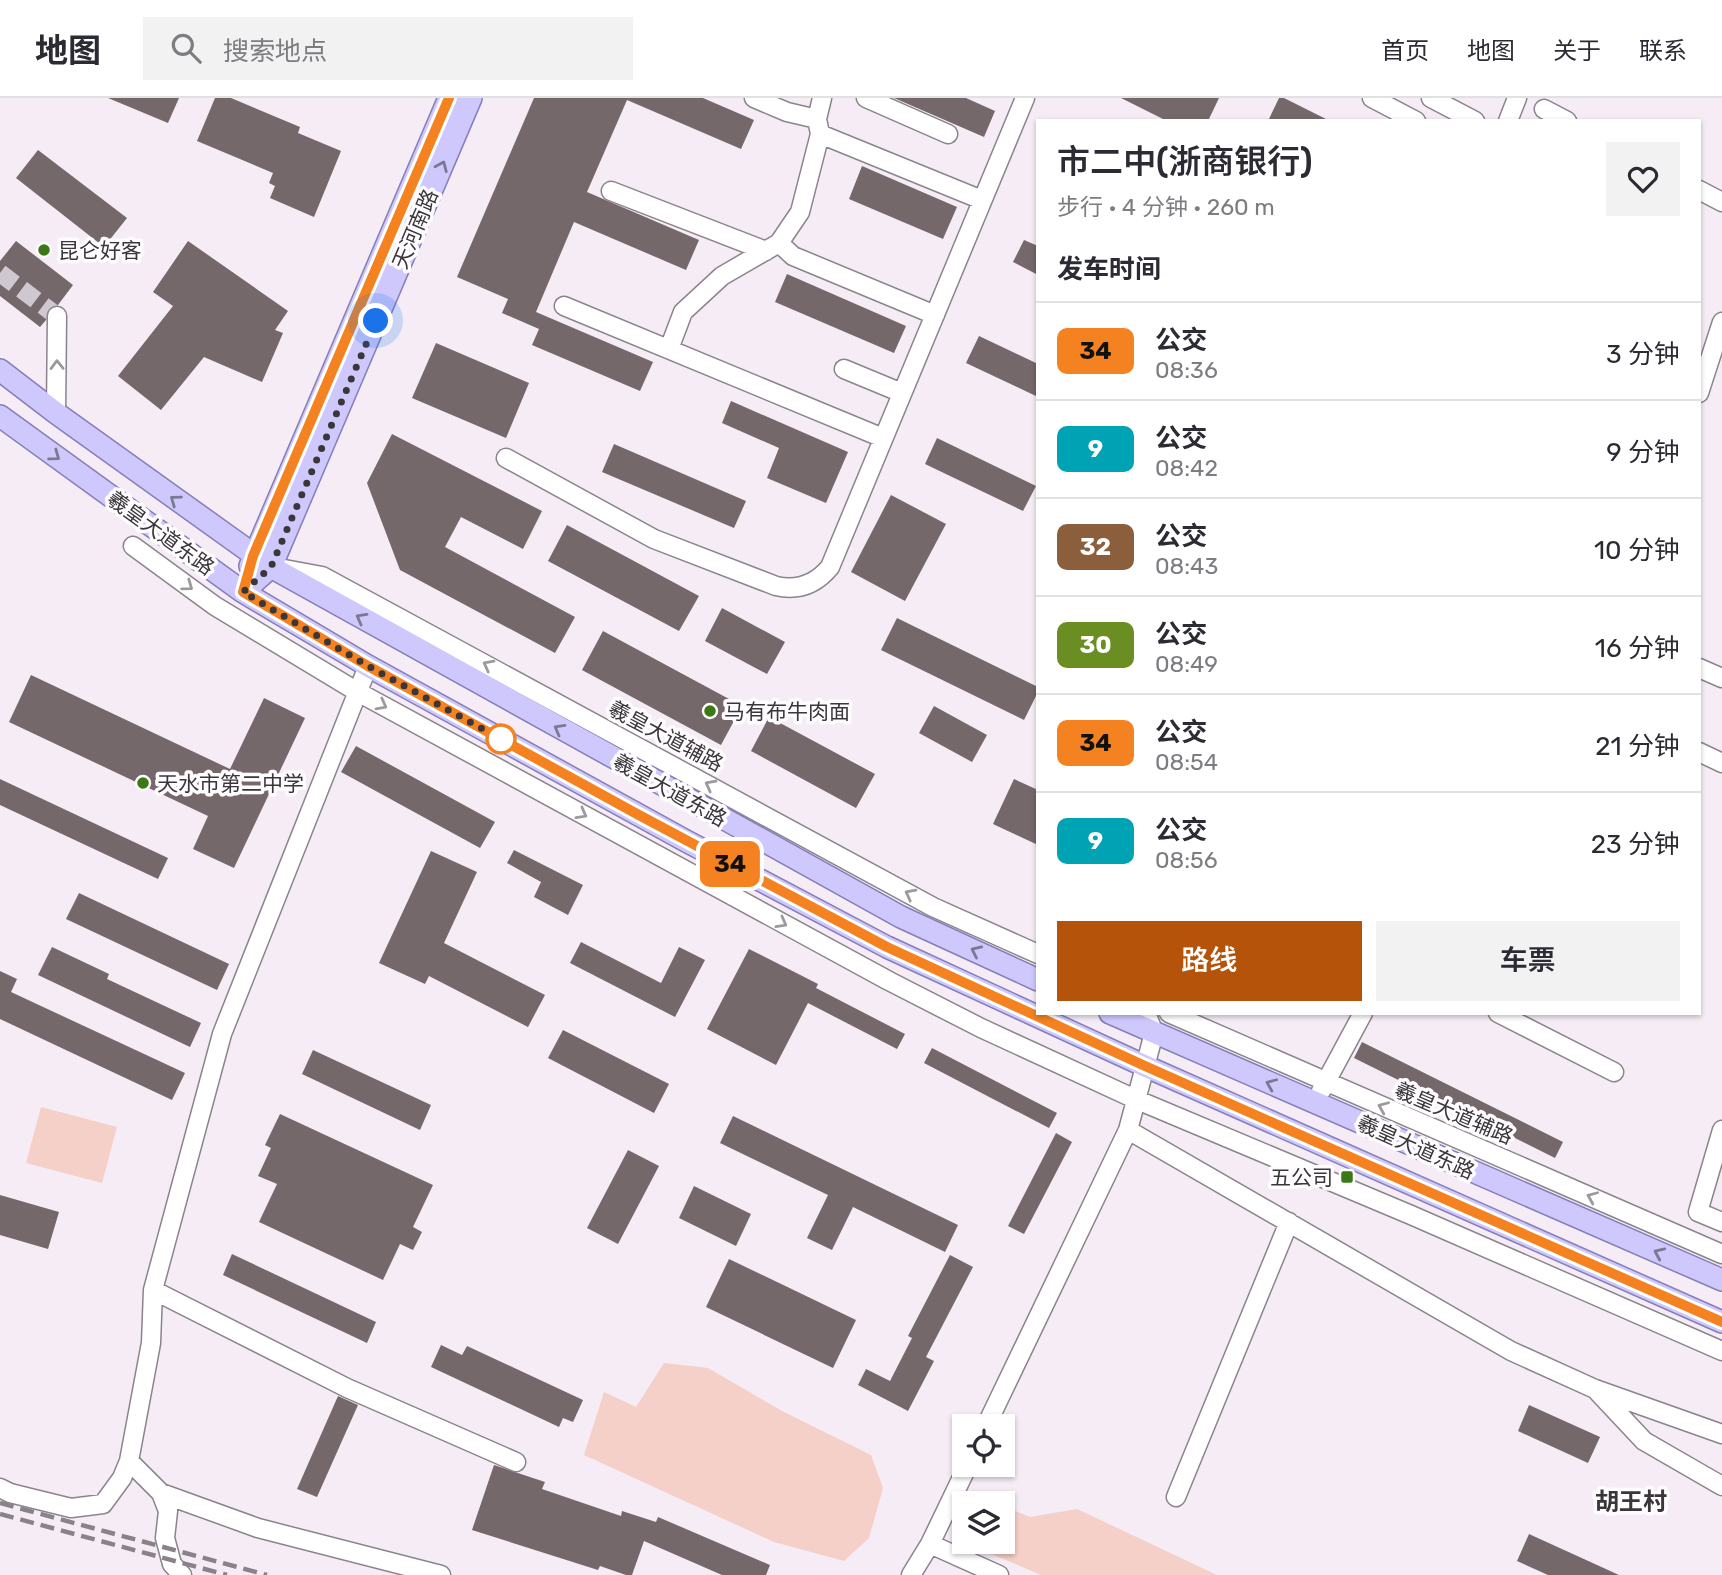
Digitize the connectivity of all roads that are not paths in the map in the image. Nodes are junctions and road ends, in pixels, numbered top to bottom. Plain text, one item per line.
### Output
1 (449, 98) edge
2 (471, 98) edge
3 (754, 98) edge
4 (822, 98) edge
5 (866, 98) edge
6 (1026, 98) edge
7 (1372, 98) edge
8 (1431, 98) edge
9 (1517, 98) edge
10 (1544, 109) edge
11 (1412, 119) edge
12 (1471, 119) edge
13 (1509, 119) edge
14 (1563, 119) edge
15 (818, 126) junction
16 (948, 134) dead end
17 (611, 191) dead end
18 (1701, 191) edge
19 (982, 200) junction
20 (1722, 202) edge
21 (772, 247) junction
22 (564, 306) dead end
23 (934, 315) junction
24 (57, 316) dead end
25 (1722, 322) edge
26 (669, 349) junction
27 (844, 369) dead end
28 (0, 370) edge
29 (1701, 387) edge
30 (902, 393) junction
31 (56, 413) junction
32 (0, 416) edge
33 (883, 438) junction
34 (506, 458) dead end
35 (134, 546) dead end
36 (262, 562) junction
37 (243, 592) junction
38 (368, 666) junction
39 (1701, 669) edge
40 (1722, 678) edge
41 (356, 691) junction
42 (1701, 753) edge
43 (1722, 763) edge
44 (1036, 953) edge
45 (1036, 979) edge
46 (1114, 1015) edge
47 (1147, 1015) edge
48 (1173, 1015) edge
49 (1362, 1015) edge
50 (1502, 1015) edge
51 (1154, 1033) junction
52 (1145, 1066) junction
53 (1614, 1072) dead end
54 (1326, 1082) junction
55 (1135, 1098) junction
56 (1315, 1103) junction
57 (1128, 1129) junction
58 (1722, 1130) edge
59 (1289, 1222) junction
60 (1722, 1223) edge
61 (1722, 1254) edge
62 (1722, 1280) edge
63 (153, 1290) junction
64 (1722, 1322) edge
65 (1722, 1351) edge
66 (1595, 1390) junction
67 (992, 1414) edge
68 (1722, 1434) edge
69 (129, 1461) junction
70 (516, 1462) dead end
71 (962, 1477) edge
72 (1722, 1486) edge
73 (0, 1488) edge
74 (161, 1493) junction
75 (1176, 1497) dead end
76 (930, 1544) junction
77 (182, 1575) edge
78 (441, 1575) edge
79 (911, 1575) edge
80 (999, 1575) edge

1 - 36 main road, 天河南路
36 -> 2 main road, 天河南路
3 - 15 street
4 - 15 street
5 - 16 street
6 - 19 street
7 - 11 street
8 - 12 street
9 - 13 street
10 - 14 street
15 - 19 street
15 - 21 street
17 - 21 street
18 - 20 street
19 - 23 street
21 - 23 street
21 - 26 street
22 - 26 street
23 - 30 street
31 -> 24 street
25 - 29 street
26 - 33 street
27 - 30 street
28 - 31 main road, 羲皇大道东路
30 - 33 street
36 -> 31 main road, 羲皇大道东路
32 -> 37 main road, 羲皇大道东路
33 - 34 street
35 -> 41 street
36 - 37 main road, 天河南路
44 -> 36 street, 羲皇大道辅路
45 -> 36 main road, 羲皇大道东路
37 - 38 main road, 羲皇大道东路
38 - 41 street
38 - 52 main road, 羲皇大道东路
39 - 40 street
41 -> 55 street
41 - 63 street
42 - 43 street
46 - 51 main road, 羲皇大道东路
47 - 51 street
48 - 54 street, 羲皇大道辅路
49 - 54 street
50 - 53 street
51 - 52 street
56 -> 51 main road, 羲皇大道东路
52 - 55 street
52 - 64 main road, 羲皇大道东路
54 - 56 street
61 -> 54 street, 羲皇大道辅路
55 - 57 street
55 - 65 street
62 -> 56 main road, 羲皇大道东路
57 - 59 street
57 - 67 street
58 - 60 street
59 - 66 street
59 - 75 street
63 - 69 street
63 - 70 street
66 - 68 street
66 - 72 street
69 - 73 street
69 - 74 street
71 - 76 street
74 - 77 street
74 - 78 street
76 - 79 street
76 - 80 street

